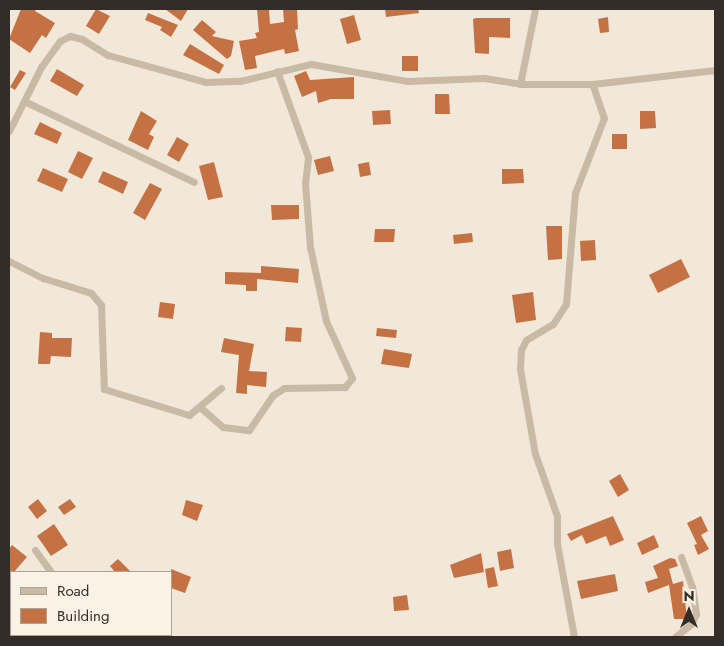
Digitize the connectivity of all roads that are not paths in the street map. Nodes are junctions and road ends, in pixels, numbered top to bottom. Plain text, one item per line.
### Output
1 (535, 9) edge
2 (715, 70) edge
3 (277, 71) junction
4 (520, 84) junction
5 (592, 84) junction
6 (24, 101) junction
7 (9, 131) edge
8 (194, 182) dead end
9 (9, 261) edge
10 (221, 388) dead end
11 (201, 408) junction
12 (35, 550) dead end
13 (680, 557) dead end
14 (50, 571) edge
15 (574, 637) edge
16 (675, 637) edge

1 - 4 street
2 - 5 street
3 - 4 street
3 - 6 street
3 - 11 street
4 - 5 street
5 - 15 street
6 - 7 street
6 - 8 street
9 - 11 street
10 - 11 street
12 - 14 street
13 - 16 street

